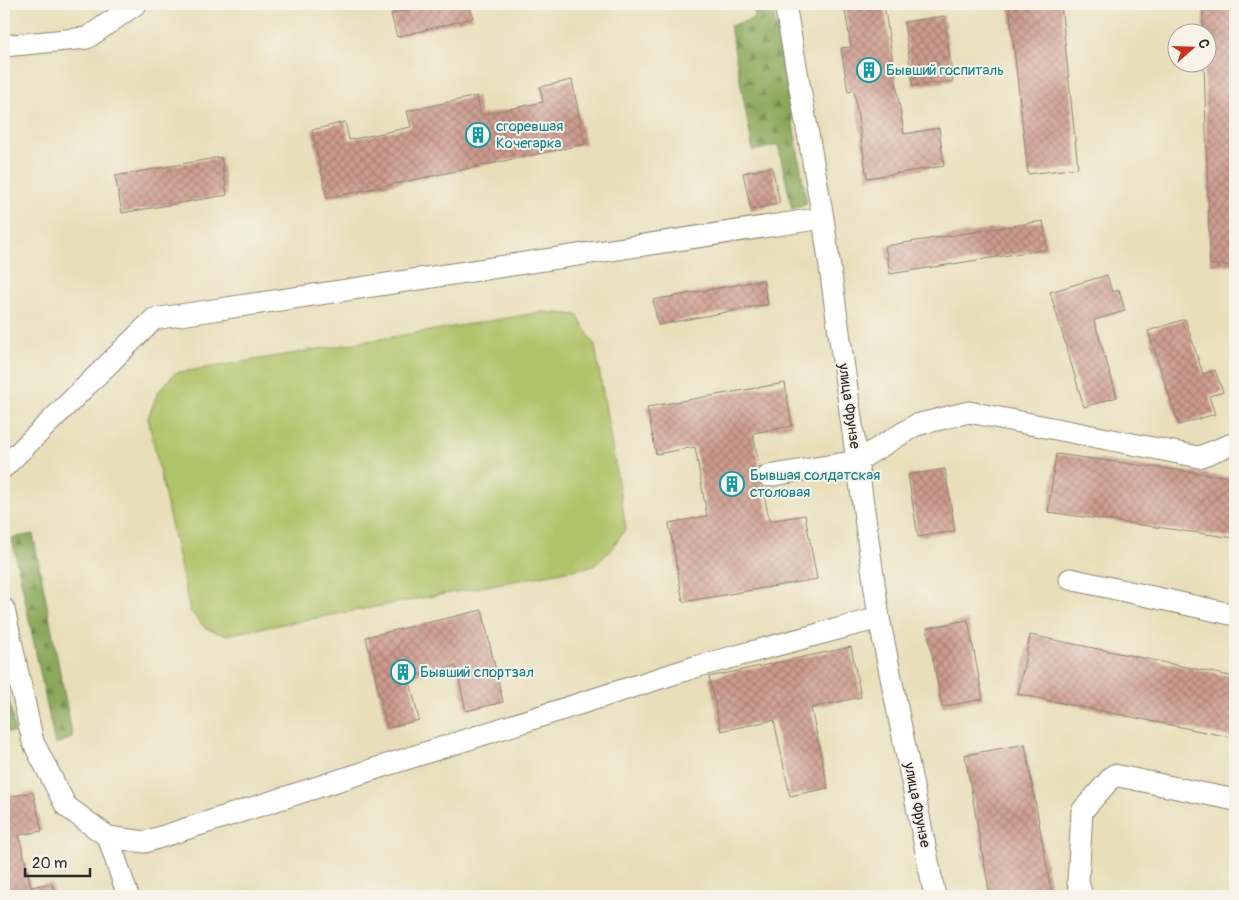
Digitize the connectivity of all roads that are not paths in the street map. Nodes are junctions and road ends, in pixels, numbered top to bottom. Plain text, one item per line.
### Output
1 (136, 4) edge
2 (784, 4) edge
3 (4, 46) edge
4 (823, 218) junction
5 (1235, 443) edge
6 (857, 461) junction
7 (4, 467) edge
8 (768, 476) dead end
9 (1070, 579) dead end
10 (4, 609) edge
11 (1235, 615) edge
12 (879, 618) junction
13 (1235, 800) edge
14 (108, 837) junction
15 (128, 896) edge
16 (935, 896) edge
17 (1082, 896) edge

1 - 3 street
2 - 4 street, улица Фрунзе
4 - 6 street, улица Фрунзе
4 - 7 street
5 - 6 street
6 - 8 street
6 - 12 street, улица Фрунзе
9 - 11 street
10 - 14 street
12 - 14 street
12 - 16 street, улица Фрунзе
13 - 17 street
14 - 15 street

